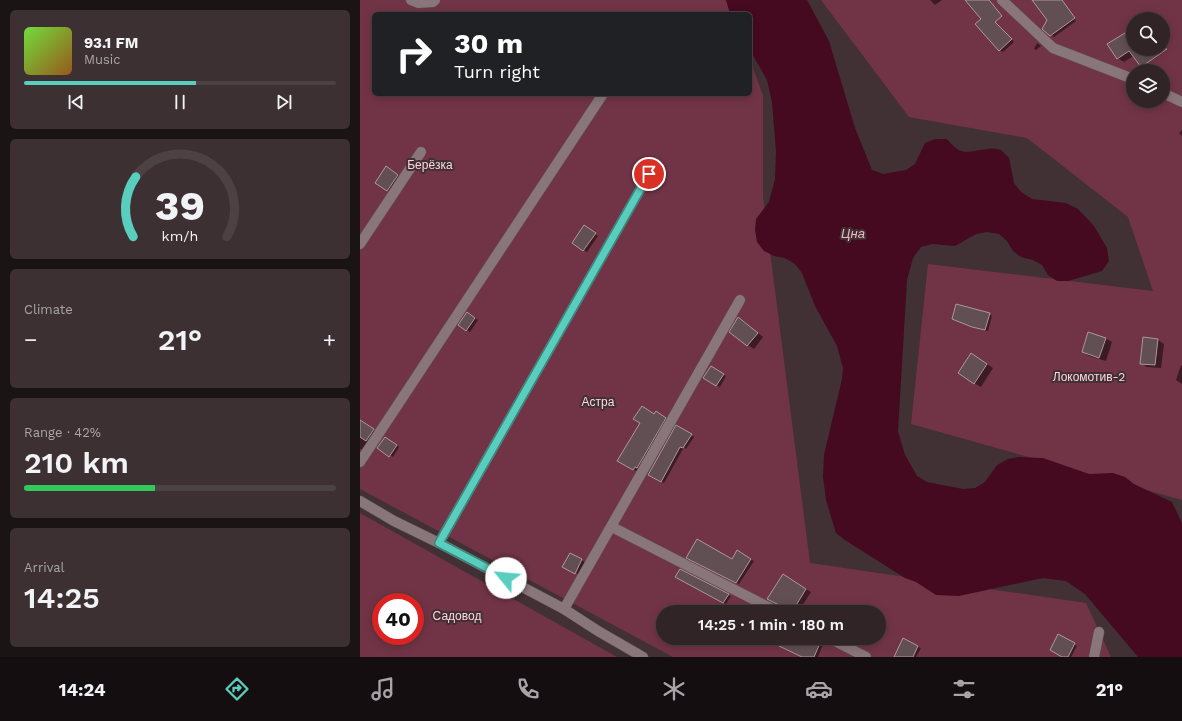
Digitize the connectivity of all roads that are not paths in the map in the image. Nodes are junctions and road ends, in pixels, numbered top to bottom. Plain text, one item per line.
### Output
1 (411, 0) edge
2 (434, 0) edge
3 (1002, 0) edge
4 (1126, 76) edge
5 (601, 96) edge
6 (1170, 96) edge
7 (1182, 102) edge
8 (421, 152) dead end
9 (649, 174) dead end
10 (360, 244) edge
11 (740, 300) dead end
12 (360, 462) edge
13 (360, 501) edge
14 (612, 527) junction
15 (439, 543) junction
16 (764, 605) edge
17 (564, 609) junction
18 (1099, 632) dead end
19 (843, 645) edge
20 (643, 657) edge
21 (866, 657) edge
22 (1094, 657) edge

1 - 2 street
3 - 4 street
5 - 12 street
6 - 7 street
8 - 10 street
9 - 15 street
11 - 14 street
13 - 15 street
14 - 16 street
14 - 17 street
15 - 17 street
17 - 20 street
18 - 22 street
19 - 21 street

